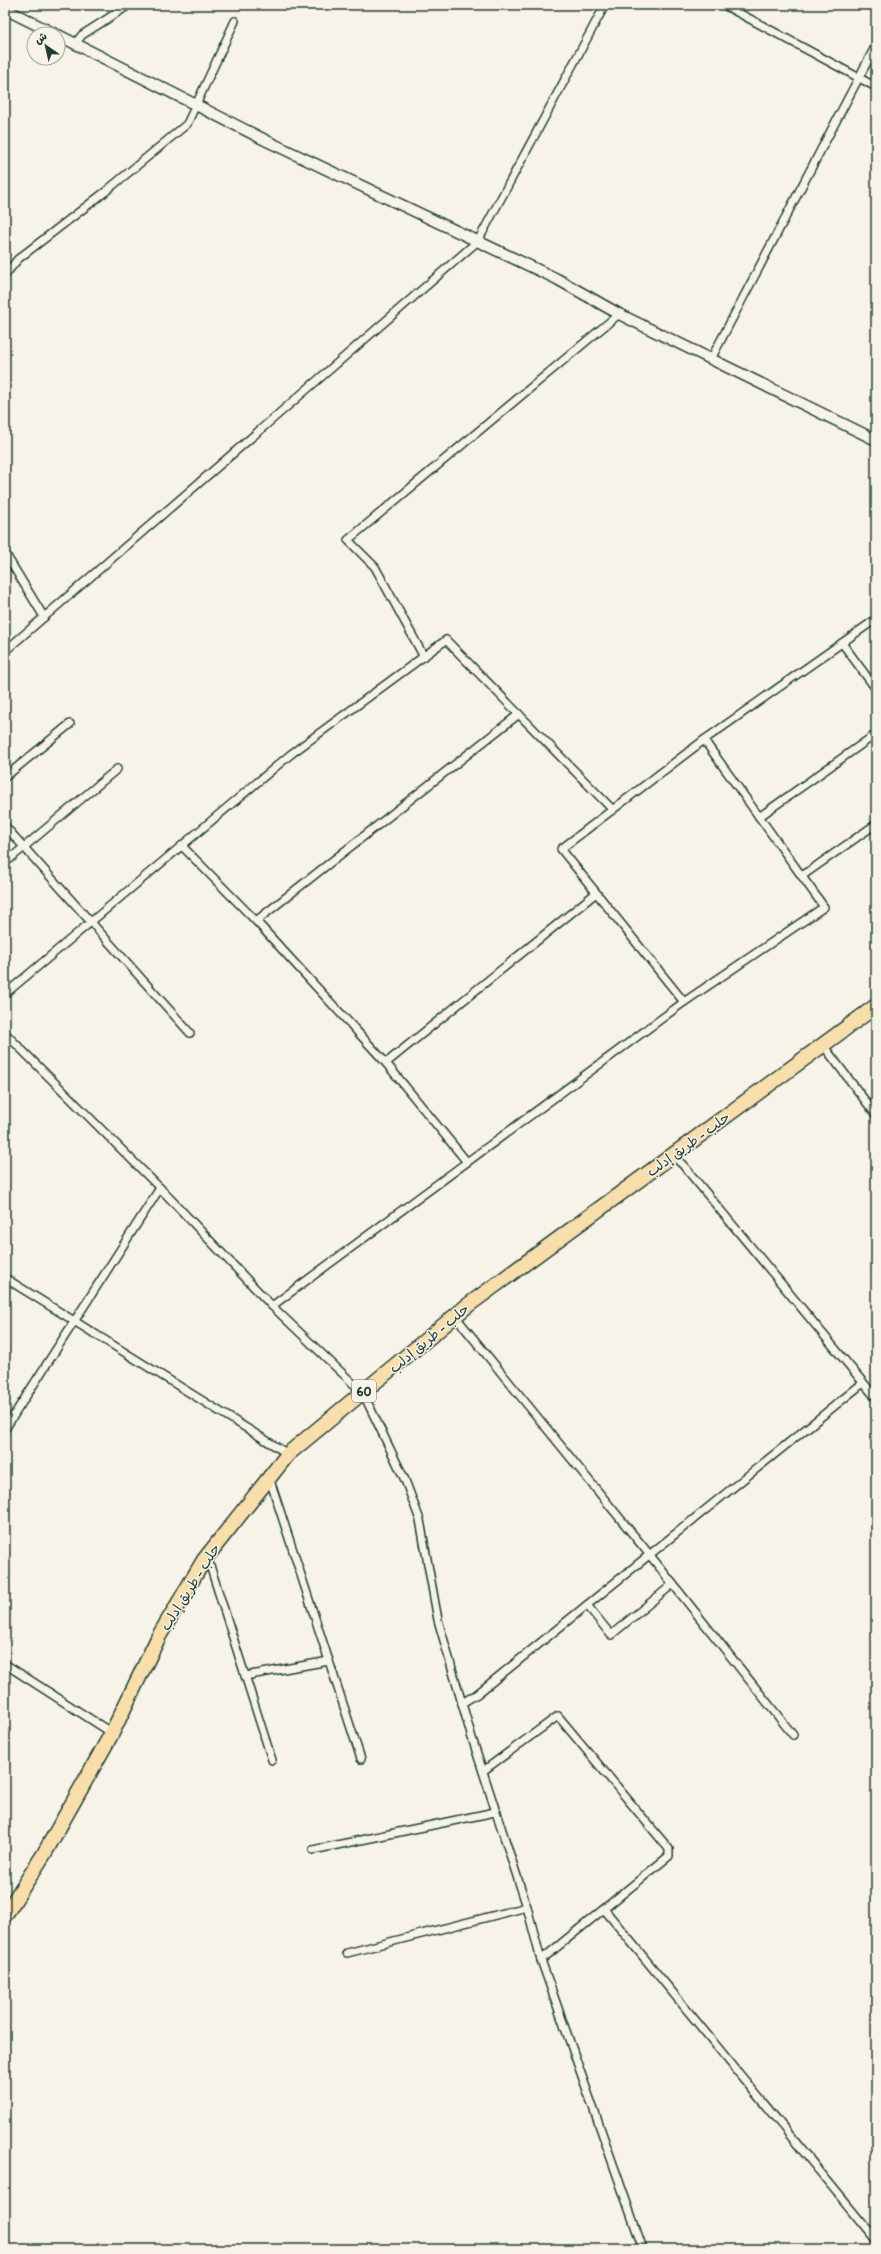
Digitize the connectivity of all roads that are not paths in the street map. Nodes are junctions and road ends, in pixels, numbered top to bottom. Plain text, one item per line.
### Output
1 (129, 5) edge
2 (605, 5) edge
3 (724, 5) edge
4 (118, 8) edge
5 (5, 9) edge
6 (235, 21) dead end
7 (39, 26) edge
8 (66, 40) edge
9 (75, 44) junction
10 (876, 45) edge
11 (858, 77) junction
12 (876, 87) edge
13 (196, 105) junction
14 (478, 241) junction
15 (5, 275) edge
16 (619, 314) junction
17 (711, 359) junction
18 (876, 440) edge
19 (5, 553) edge
20 (44, 617) junction
21 (876, 619) edge
22 (842, 643) junction
23 (5, 651) edge
24 (424, 656) junction
25 (876, 689) edge
26 (519, 714) junction
27 (70, 724) dead end
28 (876, 734) edge
29 (704, 740) junction
30 (116, 769) dead end
31 (5, 776) edge
32 (613, 810) junction
33 (759, 817) junction
34 (876, 824) edge
35 (5, 826) edge
36 (182, 846) junction
37 (25, 847) junction
38 (5, 863) edge
39 (802, 876) junction
40 (596, 893) junction
41 (256, 920) junction
42 (91, 922) junction
43 (5, 994) edge
44 (684, 1002) junction
45 (876, 1006) edge
46 (5, 1033) edge
47 (190, 1033) dead end
48 (823, 1045) junction
49 (386, 1063) junction
50 (876, 1115) edge
51 (673, 1156) junction
52 (467, 1162) junction
53 (160, 1188) junction
54 (5, 1278) edge
55 (272, 1306) junction
56 (455, 1316) junction
57 (74, 1321) junction
58 (863, 1383) junction
59 (363, 1393) junction
60 (876, 1398) edge
61 (5, 1428) edge
62 (288, 1454) junction
63 (270, 1477) junction
64 (649, 1554) junction
65 (207, 1556) junction
66 (673, 1584) junction
67 (587, 1605) junction
68 (329, 1661) junction
69 (5, 1664) edge
70 (245, 1676) junction
71 (462, 1703) junction
72 (112, 1733) junction
73 (793, 1735) dead end
74 (361, 1759) dead end
75 (272, 1760) dead end
76 (483, 1772) junction
77 (495, 1812) junction
78 (313, 1850) dead end
79 (527, 1907) junction
80 (604, 1909) junction
81 (5, 1915) edge
82 (347, 1953) dead end
83 (541, 1960) junction
84 (876, 2240) edge
85 (643, 2249) edge

1 - 4 street
2 - 14 street
3 - 11 street
4 - 9 street
5 - 7 street
6 - 13 street
8 - 9 street
9 - 13 street
10 - 11 street
11 - 12 street
11 - 17 street
13 - 14 street
13 - 15 street
14 - 16 street
14 - 20 street
16 - 17 street
16 - 24 street
17 - 18 street
19 - 20 street
20 - 23 street
21 - 22 street
22 - 25 street
22 - 29 street
24 - 26 street
24 - 36 street
26 - 32 street
26 - 41 street
27 - 31 street
28 - 33 street
29 - 32 street
29 - 33 street
30 - 37 street
32 - 40 street
33 - 39 street
34 - 39 street
35 - 37 street
36 - 41 street
36 - 42 street
37 - 38 street
37 - 42 street
39 - 44 street
40 - 44 street
40 - 49 street
41 - 49 street
42 - 43 street
42 - 47 street
44 - 52 street
45 - 48 highway, حلب - طريق إدلب / 60
46 - 53 street
48 - 50 street
48 - 51 highway, حلب - طريق إدلب / 60
49 - 52 street
51 - 56 highway, حلب - طريق إدلب / 60
51 - 58 street
52 - 55 street
53 - 55 street
53 - 57 street
54 - 57 street
55 - 59 street
56 - 59 highway, حلب - طريق إدلب / 60
56 - 64 street
57 - 61 street
57 - 62 street
58 - 60 street
58 - 64 street
59 - 62 highway, حلب - طريق إدلب / 60
59 - 71 street
62 - 63 highway, حلب - طريق إدلب / 60
63 - 65 highway, حلب - طريق إدلب / 60
63 - 68 street
64 - 66 street
64 - 67 street
65 - 70 street
65 - 72 highway, حلب - طريق إدلب / 60
66 - 67 street
66 - 73 street
67 - 71 street
68 - 70 street
68 - 74 street
69 - 72 street
70 - 75 street
71 - 76 street
72 - 81 highway, حلب - طريق إدلب / 60
76 - 77 street
76 - 80 street
77 - 78 street
77 - 79 street
79 - 82 street
79 - 83 street
80 - 83 street
80 - 84 street
83 - 85 street

